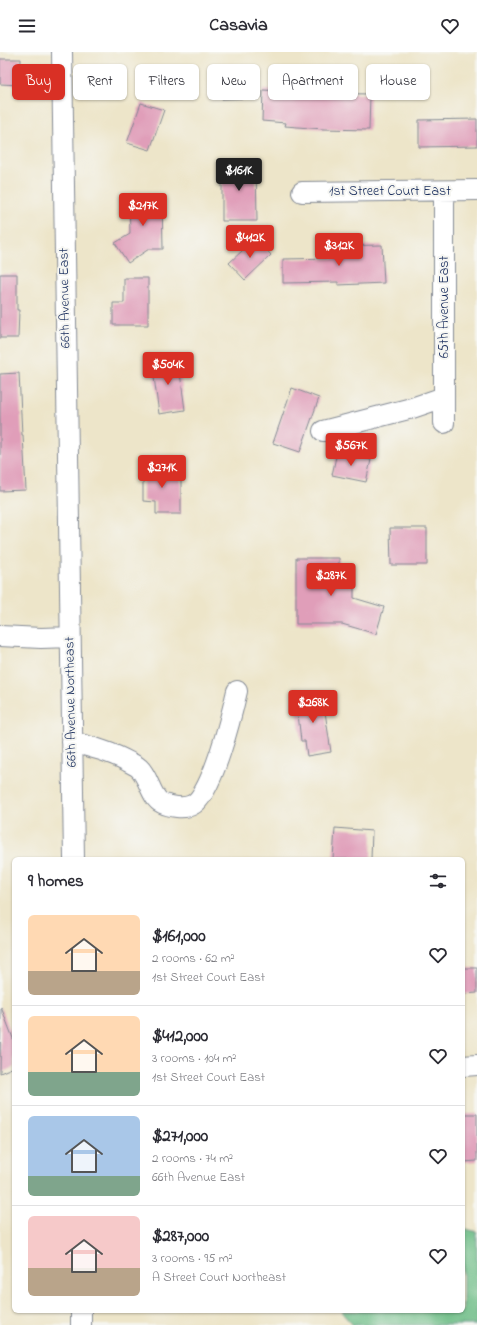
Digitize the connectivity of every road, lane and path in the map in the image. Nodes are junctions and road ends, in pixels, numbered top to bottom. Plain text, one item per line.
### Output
1 (62, 52) edge
2 (477, 190) edge
3 (444, 191) junction
4 (302, 192) dead end
5 (444, 397) junction
6 (444, 423) dead end
7 (323, 431) dead end
8 (69, 544) joint
9 (0, 636) edge
10 (70, 637) junction
11 (237, 691) dead end
12 (72, 742) junction
13 (74, 857) edge
14 (477, 1065) edge
15 (465, 1066) edge
16 (81, 1313) edge
17 (81, 1325) edge

1 - 8 street, 66th Avenue East
2 - 3 street, 1st Street Court East
3 - 4 street, 1st Street Court East
3 - 5 street, 65th Avenue East
5 - 6 street, 65th Avenue East
5 - 7 street
8 - 10 street, 66th Avenue Northeast
9 - 10 street
10 - 12 street, 66th Avenue Northeast
11 - 12 street
12 - 13 street, 66th Avenue Northeast
14 - 15 street
16 - 17 street

